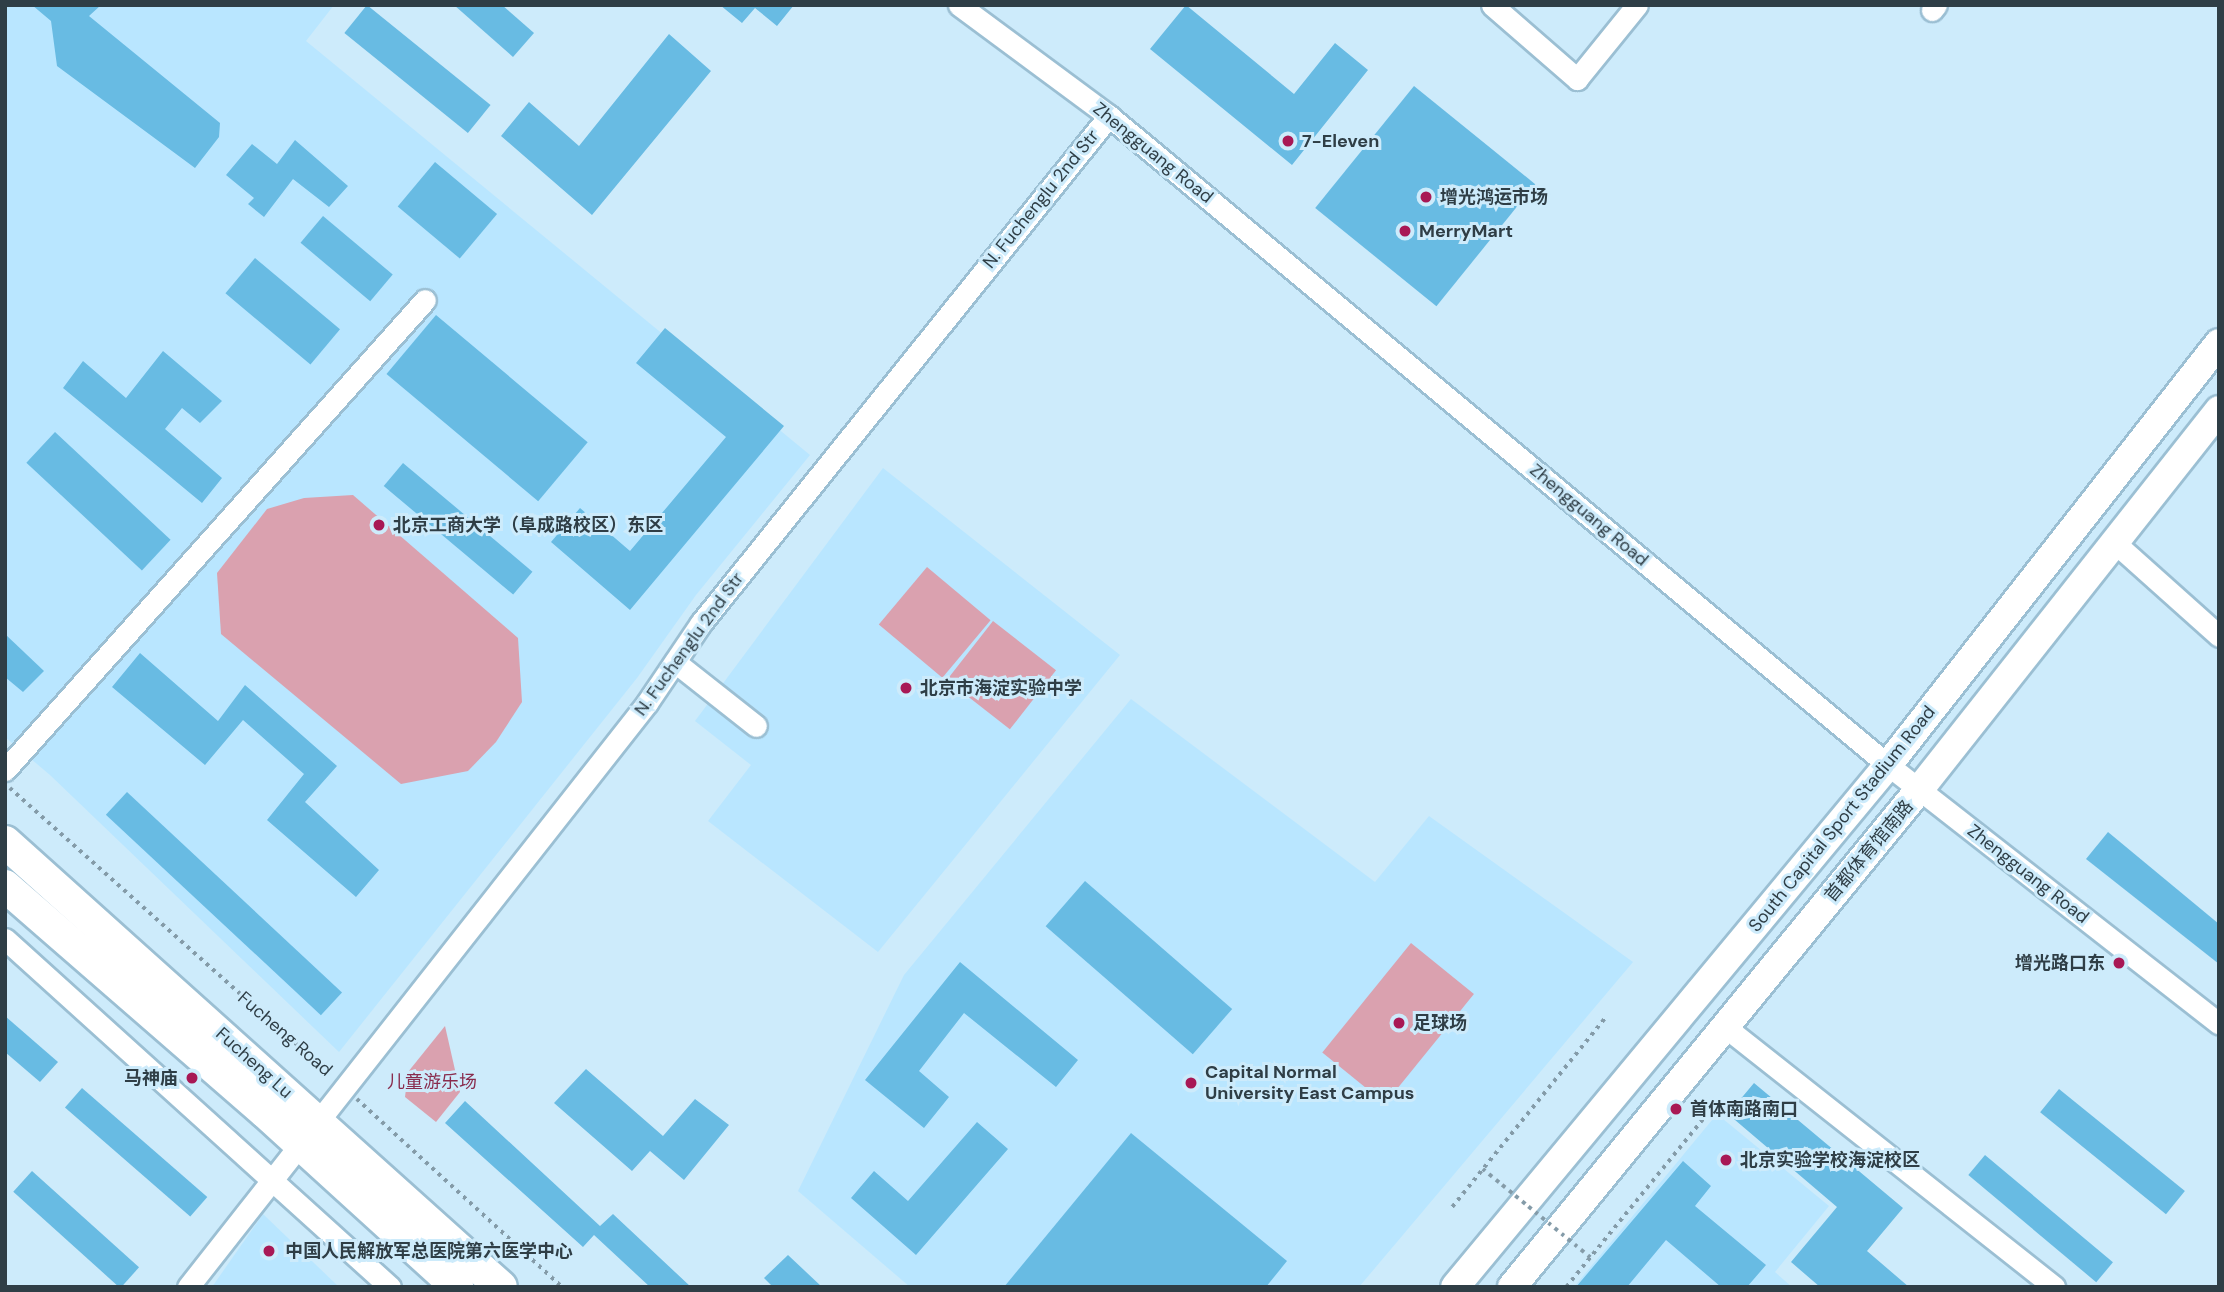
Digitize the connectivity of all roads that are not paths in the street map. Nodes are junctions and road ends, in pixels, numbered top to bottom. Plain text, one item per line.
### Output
1 (959, 5) edge
2 (1492, 5) edge
3 (1637, 5) edge
4 (1109, 116) junction
5 (425, 300) dead end
6 (2219, 343) edge
7 (2219, 410) edge
8 (2114, 542) junction
9 (2219, 636) edge
10 (675, 662) junction
11 (756, 726) dead end
12 (1888, 765) junction
13 (5, 770) edge
14 (1919, 790) junction
15 (5, 842) edge
16 (5, 886) edge
17 (5, 939) edge
18 (2219, 1024) edge
19 (1724, 1026) junction
20 (308, 1131) junction
21 (271, 1179) junction
22 (188, 1287) edge
23 (390, 1287) edge
24 (457, 1287) edge
25 (501, 1287) edge
26 (1455, 1287) edge
27 (1512, 1287) edge
28 (2054, 1287) edge

1 - 4 street, Zhengguang Road
2 - 3 street
4 - 10 street, N. Fuchenglu 2nd Str
4 - 12 street, Zhengguang Road
5 - 13 street
6 - 12 main road, South Capital Sport Stadium Road
7 - 8 main road, 首都体育馆南路
8 - 9 street
8 - 14 main road, 首都体育馆南路
10 - 11 street
10 - 20 street, N. Fuchenglu 2nd Str
12 - 14 street, Zhengguang Road
12 - 26 main road, South Capital Sport Stadium Road
14 - 18 street, Zhengguang Road
14 - 19 main road, 首都体育馆南路
15 - 20 highway, Fucheng Lu
16 - 20 highway, Fucheng Lu
17 - 21 street
19 - 27 main road, 首都体育馆南路
19 - 28 street
20 - 21 street, N. Fuchenglu 2nd Str
20 - 24 highway, Fucheng Lu
20 - 25 highway, Fucheng Lu
21 - 22 street, N. Fuchenglu 2nd Str
21 - 23 street

